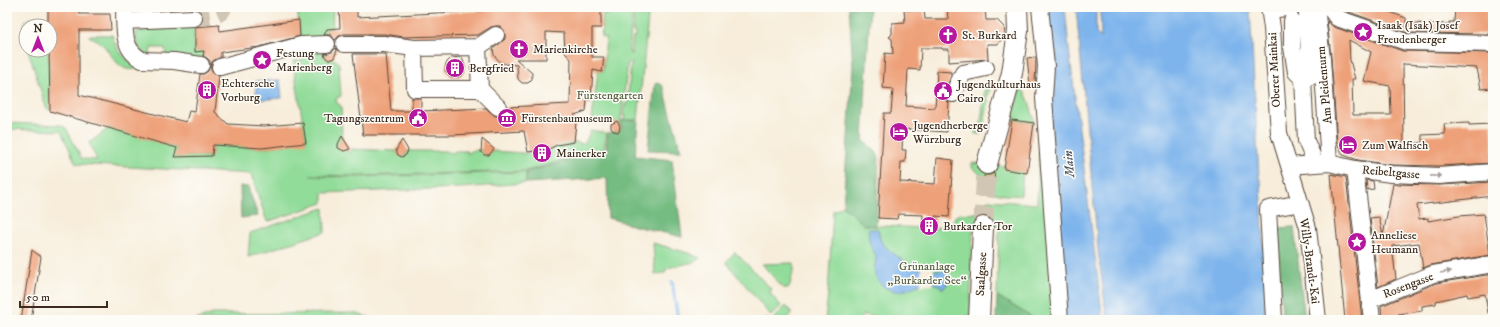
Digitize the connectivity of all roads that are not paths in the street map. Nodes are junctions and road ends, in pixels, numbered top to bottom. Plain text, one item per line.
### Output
1 (1017, 7) edge
2 (1040, 7) edge
3 (1329, 7) edge
4 (1269, 9) edge
5 (1302, 12) edge
6 (124, 14) edge
7 (194, 18) tunnel mouth
8 (496, 35) dead end
9 (326, 44) dead end
10 (344, 44) dead end
11 (1493, 44) edge
12 (478, 47) junction
13 (414, 48) junction
14 (201, 65) dead end
15 (220, 67) dead end
16 (986, 68) dead end
17 (1303, 79) junction
18 (480, 89) junction
19 (953, 94) dead end
20 (498, 108) dead end
21 (1279, 133) joint
22 (1312, 160) dead end
23 (1330, 163) junction
24 (987, 164) tunnel mouth
25 (1289, 166) junction
26 (1355, 169) junction
27 (1493, 172) edge
28 (1300, 202) junction
29 (983, 227) tunnel mouth
30 (1493, 264) edge
31 (1370, 300) junction
32 (978, 320) edge
33 (1060, 320) edge
34 (1274, 320) edge
35 (1318, 320) edge
36 (1372, 320) edge

1 - 24 main road
2 - 33 street
3 - 11 street
4 - 5 street
4 - 21 street, Oberer Mainkai
5 - 17 street
5 - 17 street
5 - 23 street, Am Pleidenturm
6 - 7 street
6 - 14 street
8 - 12 street
9 - 15 street
10 - 13 street
12 - 13 street
12 - 18 street
13 - 18 street
16 - 19 street
17 - 22 street
18 - 20 street
21 - 25 street, Willy-Brandt-Kai
23 - 25 street, Reibeltgasse
23 - 26 street, Reibeltgasse
25 - 28 street, Willy-Brandt-Kai
26 -> 27 street, Reibeltgasse
26 - 31 street
28 - 34 street, Willy-Brandt-Kai
28 - 35 street, Willy-Brandt-Kai
29 - 32 main road, Saalgasse
31 -> 30 street, Rosengasse
31 - 36 street

